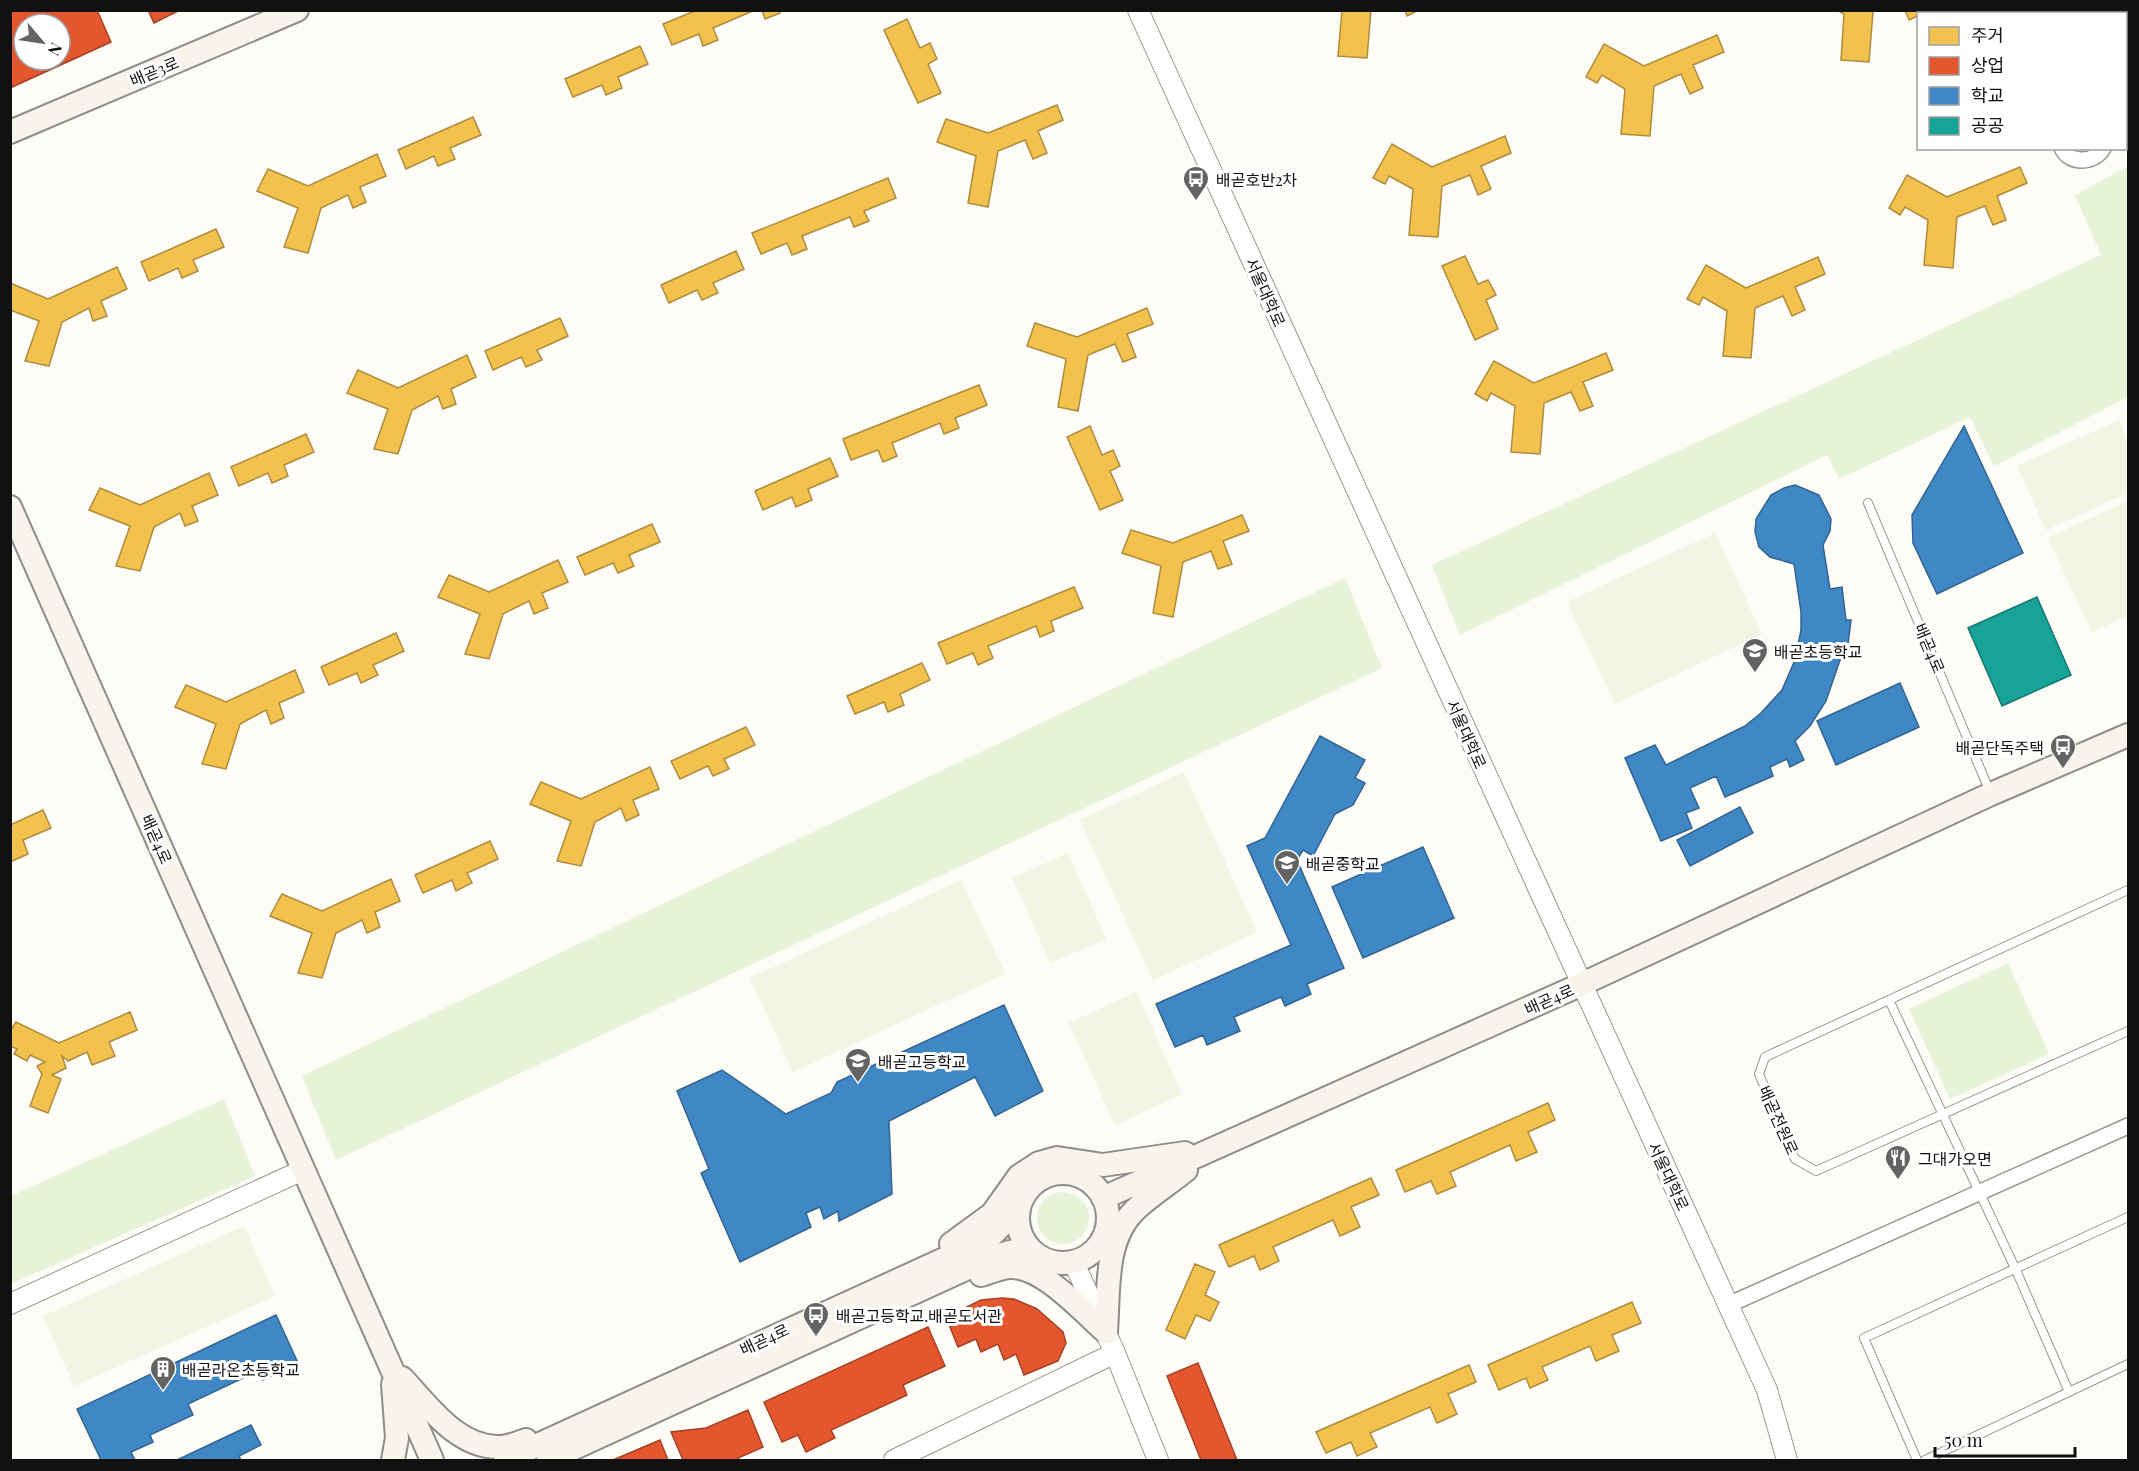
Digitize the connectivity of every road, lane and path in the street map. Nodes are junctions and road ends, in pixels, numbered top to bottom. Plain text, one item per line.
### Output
1 (297, 10) edge
2 (1138, 10) edge
3 (10, 132) edge
4 (2063, 150) edge
5 (2102, 150) edge
6 (1868, 503) dead end
7 (10, 507) edge
8 (2128, 735) edge
9 (1991, 794) junction
10 (2128, 890) edge
11 (1580, 985) junction
12 (1889, 1000) junction
13 (2128, 1031) edge
14 (1943, 1114) junction
15 (2128, 1126) edge
16 (1213, 1149) junction
17 (303, 1170) junction
18 (1978, 1193) junction
19 (1103, 1198) junction
20 (1017, 1210) junction
21 (2128, 1217) edge
22 (1032, 1252) junction
23 (1074, 1263) junction
24 (2015, 1268) junction
25 (893, 1291) junction
26 (10, 1304) edge
27 (1728, 1305) junction
28 (1106, 1332) junction
29 (1115, 1353) junction
30 (2128, 1365) edge
31 (392, 1367) junction
32 (2069, 1392) junction
33 (567, 1446) edge
34 (393, 1461) edge
35 (432, 1461) edge
36 (505, 1461) edge
37 (548, 1461) edge
38 (894, 1461) edge
39 (1158, 1461) edge
40 (1787, 1461) edge
41 (1917, 1461) edge
42 (1925, 1461) edge

1 - 3 main road, 배곧3로
2 - 11 street, 서울대학로
4 - 5 street
6 - 9 lane, 배곧4로
7 - 17 main road, 배곧4로
8 - 9 main road, 배곧4로
9 - 11 main road, 배곧4로
10 - 12 lane, 배곧전원로
11 - 16 main road, 배곧4로
11 - 27 street, 서울대학로
12 - 14 lane
12 - 14 lane, 배곧전원로
13 - 14 lane, 배곧전원로
14 - 18 lane
15 - 18 street
16 - 19 main road, 배곧4로
16 - 25 main road
16 - 28 main road
17 - 26 street
17 - 31 main road, 배곧4로
18 - 24 lane
18 - 27 street
19 - 20 main road
19 - 23 main road
20 - 22 main road
20 - 25 main road, 배곧4로
21 - 24 lane
22 - 23 main road
22 - 25 main road, 배곧4로
23 - 28 street
24 - 32 lane
24 - 41 lane
25 - 28 main road
25 - 33 main road, 배곧4로
27 - 40 street, 서울대학로
28 - 29 street
29 - 38 street
29 - 39 street
30 - 32 lane
31 - 33 main road
31 - 34 main road
31 - 35 main road, 배곧4로
32 - 42 lane
33 - 36 main road, 배곧4로
33 - 37 main road, 배곧4로

